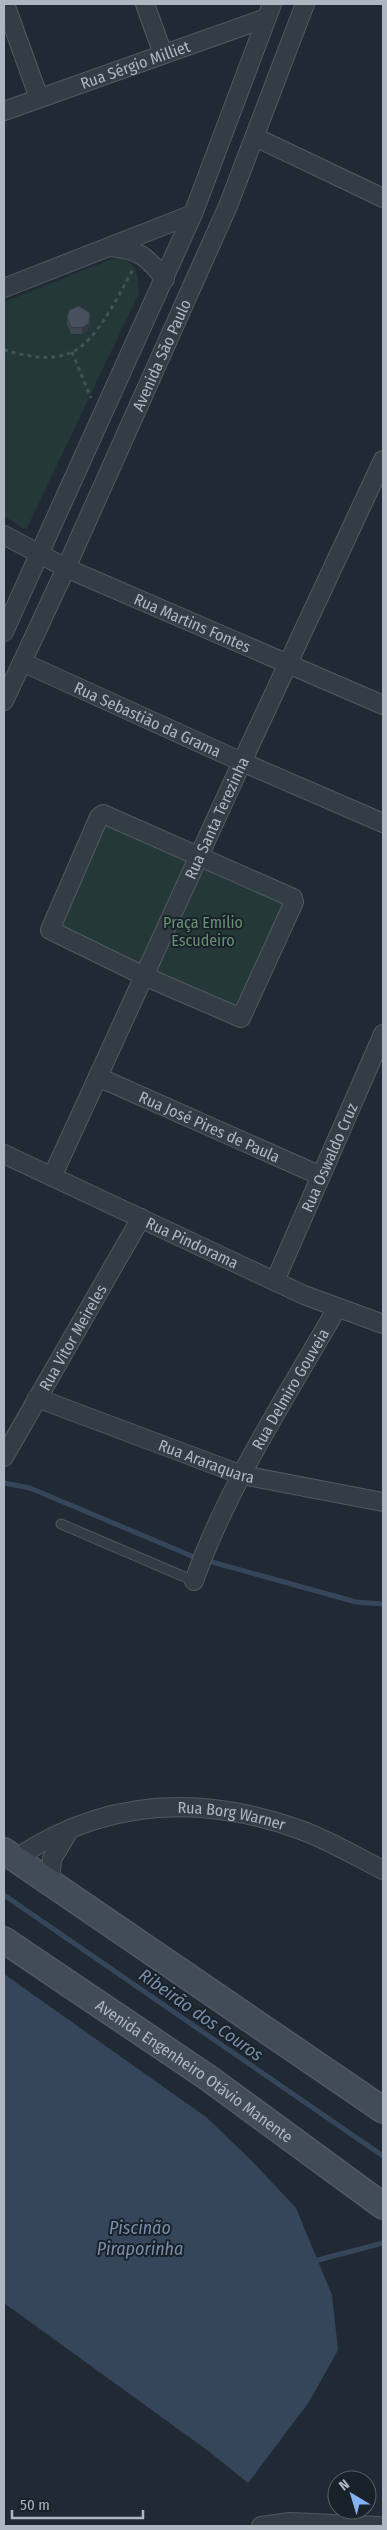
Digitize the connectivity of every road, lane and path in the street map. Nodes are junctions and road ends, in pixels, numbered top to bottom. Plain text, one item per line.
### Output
1 (5, 4) edge
2 (145, 4) edge
3 (305, 4) edge
4 (269, 11) edge
5 (163, 54) junction
6 (39, 98) junction
7 (4, 111) edge
8 (255, 138) junction
9 (383, 198) edge
10 (193, 214) junction
11 (110, 247) junction
12 (142, 254) junction
13 (165, 278) junction
14 (4, 288) edge
15 (4, 350) edge
16 (72, 352) junction
17 (100, 420) junction
18 (93, 437) junction
19 (120, 446) junction
20 (383, 460) edge
21 (4, 535) edge
22 (40, 555) junction
23 (66, 568) junction
24 (4, 632) edge
25 (22, 662) junction
26 (287, 664) junction
27 (4, 701) edge
28 (383, 705) edge
29 (242, 762) junction
30 (383, 823) edge
31 (200, 856) junction
32 (144, 976) junction
33 (383, 1034) edge
34 (98, 1077) junction
35 (4, 1154) edge
36 (321, 1176) junction
37 (52, 1178) junction
38 (141, 1218) junction
39 (275, 1281) junction
40 (337, 1308) junction
41 (383, 1324) edge
42 (37, 1398) junction
43 (4, 1457) edge
44 (242, 1475) junction
45 (383, 1502) edge
46 (61, 1524) dead end
47 (195, 1576) joint
48 (70, 1828) junction
49 (9, 1855) edge
50 (383, 1870) edge
51 (50, 1882) junction
52 (4, 1940) edge
53 (383, 2110) edge
54 (374, 2199) edge
55 (383, 2522) edge
56 (261, 2526) edge
57 (380, 2526) edge

1 - 6 street
2 - 5 street
3 - 8 street, Avenida São Paulo
4 - 5 street, Rua Sérgio Milliet
4 - 10 street, Avenida São Paulo
5 - 6 street, Rua Sérgio Milliet
6 - 7 street, Rua Sérgio Milliet
8 - 9 street
8 - 19 street, Avenida São Paulo
10 - 11 street
10 - 13 street, Avenida São Paulo
11 - 12 street
11 - 14 street
12 - 13 street
12 - 16 path
13 - 17 street, Avenida São Paulo
15 - 16 path
16 - 17 path
17 - 18 street, Avenida São Paulo
18 - 19 street
18 - 22 street, Avenida São Paulo
19 - 23 street, Avenida São Paulo
20 - 26 street, Rua Santa Terezinha
21 - 22 street, Rua Martins Fontes
22 - 23 street, Rua Martins Fontes
22 - 24 street, Avenida São Paulo
23 - 25 street, Avenida São Paulo
23 - 26 street, Rua Martins Fontes
25 - 27 street, Avenida São Paulo
25 - 29 street, Rua Sebastião da Grama
26 - 28 street, Rua Martins Fontes
26 - 29 street, Rua Santa Terezinha
29 - 30 street, Rua Sebastião da Grama
29 - 31 street, Rua Santa Terezinha
31 - 32 street, Rua Santa Terezinha
31 - 32 street
31 - 32 street
32 - 34 street, Rua Santa Terezinha
33 - 36 street, Rua Oswaldo Cruz
34 - 36 street, Rua José Pires de Paula
34 - 37 street, Rua Santa Terezinha
35 - 37 street, Rua Pindorama
36 - 39 street, Rua Oswaldo Cruz
37 - 38 street, Rua Pindorama
38 - 39 street, Rua Pindorama
38 - 42 street, Rua Vitor Meireles
39 - 40 street, Rua Pindorama
40 - 41 street, Rua Pindorama
40 - 44 street, Rua Delmiro Gouveia
42 - 43 street, Rua Vitor Meireles
42 - 44 street, Rua Araraquara
44 - 45 street, Rua Araraquara
44 - 47 street, Rua Delmiro Gouveia
46 - 47 lane
48 - 49 street, Rua Borg Warner
48 - 50 street, Rua Borg Warner
48 - 51 street
49 - 51 main road
51 - 53 main road
52 - 54 main road, Avenida Engenheiro Otávio Manente
55 - 57 street
56 - 57 street

